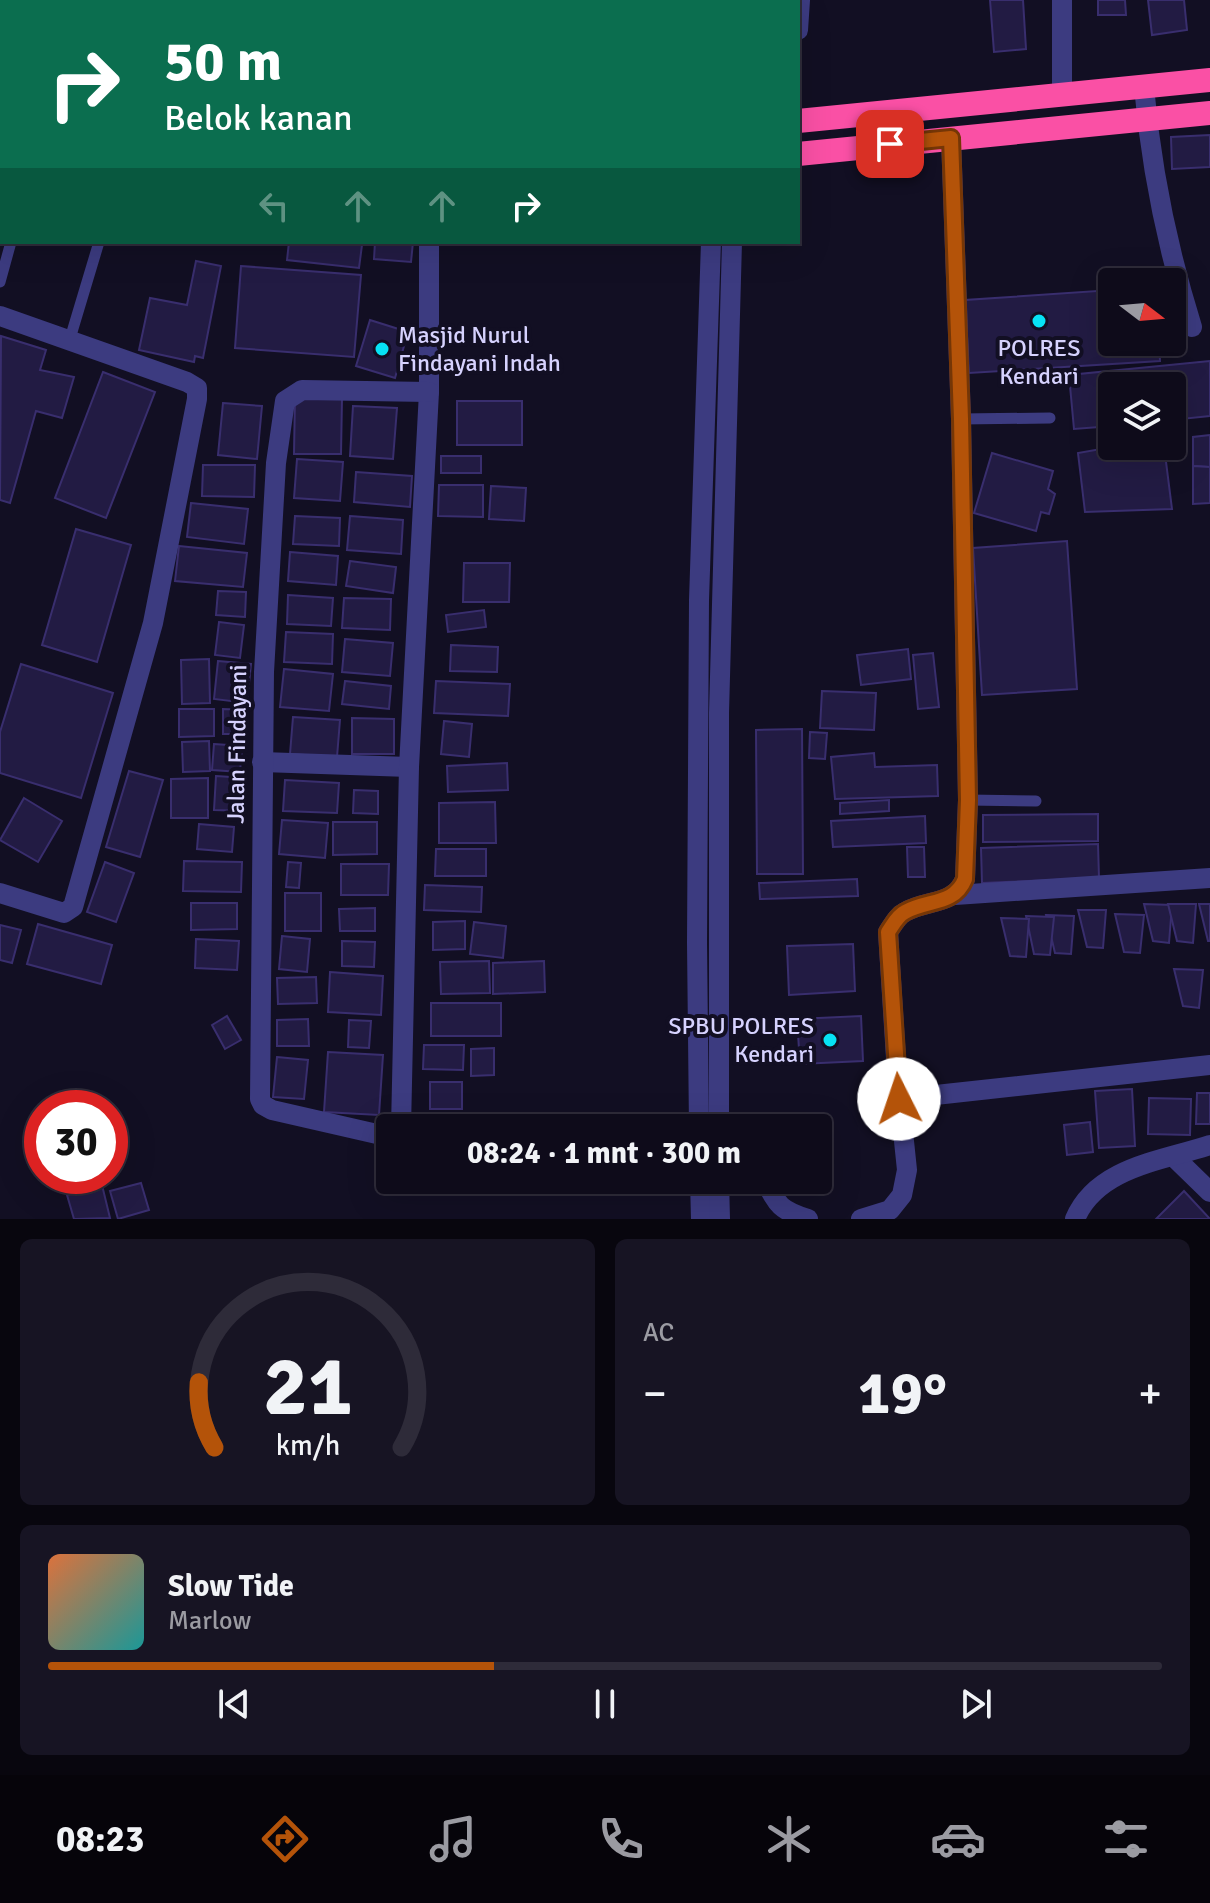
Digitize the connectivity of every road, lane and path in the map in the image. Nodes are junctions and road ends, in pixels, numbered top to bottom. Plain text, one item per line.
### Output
1 (1062, 0) edge
2 (1210, 80) edge
3 (1144, 87) junction
4 (1062, 96) junction
5 (1210, 113) edge
6 (1147, 120) junction
7 (800, 121) edge
8 (951, 138) junction
9 (800, 154) edge
10 (98, 244) edge
11 (429, 244) edge
12 (711, 244) edge
13 (732, 244) edge
14 (2, 262) edge
15 (0, 282) edge
16 (0, 316) edge
17 (1192, 327) dead end
18 (69, 342) junction
19 (429, 392) junction
20 (1050, 418) dead end
21 (961, 419) junction
22 (262, 762) junction
23 (409, 767) junction
24 (968, 800) junction
25 (1036, 801) dead end
26 (1210, 878) edge
27 (0, 893) edge
28 (955, 895) junction
29 (1210, 1065) edge
30 (899, 1099) junction
31 (401, 1114) edge
32 (699, 1114) edge
33 (719, 1114) edge
34 (376, 1134) edge
35 (1210, 1145) edge
36 (1174, 1157) junction
37 (1210, 1192) edge
38 (700, 1194) edge
39 (719, 1194) edge
40 (772, 1194) edge
41 (701, 1219) edge
42 (720, 1219) edge
43 (808, 1219) edge
44 (861, 1219) edge
45 (1075, 1219) edge

1 - 4 street
2 - 3 highway
3 - 4 highway
3 - 6 street
4 - 7 highway
5 - 6 highway
6 - 8 highway
6 - 17 street
8 - 9 highway
8 - 21 street
10 - 18 lane
11 - 19 street
12 - 32 street
13 - 33 street
14 - 15 lane
16 - 18 street
18 - 27 street
19 - 22 street, Jalan Findayani
19 - 23 street
20 - 21 lane
21 - 24 street
22 - 23 street
22 - 34 street, Jalan Findayani
23 - 31 street
24 - 25 lane
24 - 28 street
26 - 28 street
28 - 30 street
29 - 30 street
30 - 44 street
35 - 36 street
36 - 37 street
36 - 45 street
38 - 41 street
39 - 42 street
40 - 43 street

